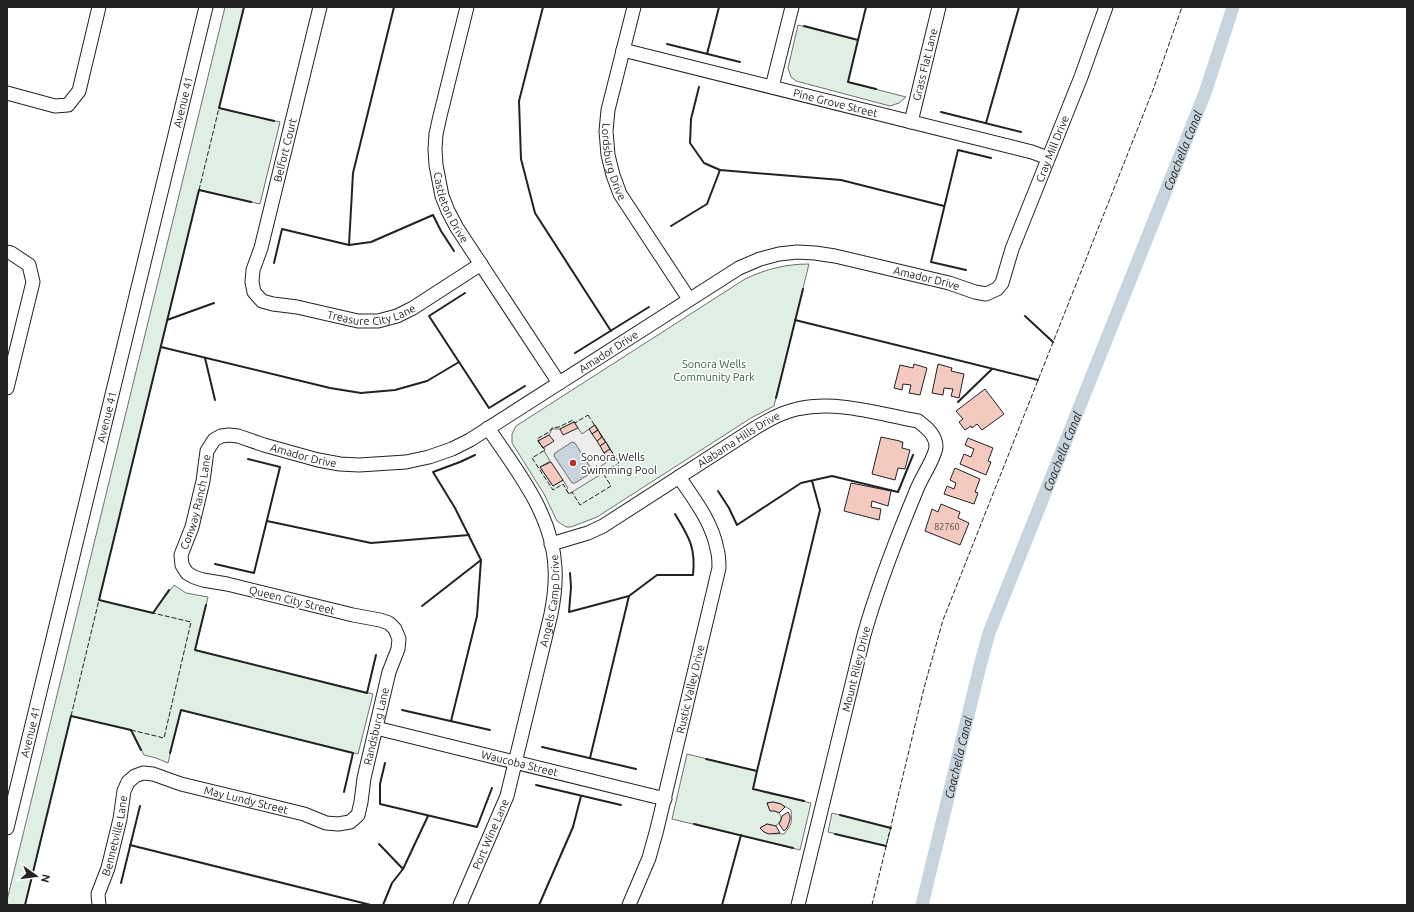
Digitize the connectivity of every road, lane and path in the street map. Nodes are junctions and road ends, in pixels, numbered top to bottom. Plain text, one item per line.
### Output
1 (99, 7) edge
2 (206, 7) edge
3 (320, 7) edge
4 (467, 7) edge
5 (634, 7) edge
6 (792, 7) edge
7 (939, 7) edge
8 (1106, 7) edge
9 (623, 50) junction
10 (772, 88) junction
11 (7, 93) edge
12 (910, 122) junction
13 (1048, 158) junction
14 (7, 252) edge
15 (482, 264) junction
16 (997, 289) joint
17 (254, 292) joint
18 (689, 299) junction
19 (559, 383) junction
20 (7, 388) edge
21 (488, 428) junction
22 (221, 436) joint
23 (935, 440) joint
24 (679, 477) junction
25 (552, 544) junction
26 (187, 573) joint
27 (395, 629) joint
28 (376, 728) junction
29 (516, 763) junction
30 (143, 773) joint
31 (665, 799) junction
32 (350, 822) joint
33 (7, 828) edge
34 (100, 905) edge
35 (460, 905) edge
36 (629, 905) edge
37 (798, 905) edge

1 - 11 street
2 - 33 street, Avenue 41
3 - 17 street, Belfort Court
4 - 15 street, Castleton Drive
5 - 9 street, Lordsburg Drive
6 - 10 street
7 - 12 street, Grass Flat Lane
8 - 13 street, Cray Mill Drive
9 - 10 street, Pine Grove Street
9 - 18 street, Lordsburg Drive
10 - 12 street, Pine Grove Street
12 - 13 street, Pine Grove Street
13 - 16 street, Cray Mill Drive
14 - 20 street
15 - 17 street, Treasure City Lane
15 - 19 street, Castleton Drive
16 - 18 street, Amador Drive
18 - 19 street, Amador Drive
19 - 21 street, Amador Drive
21 - 22 street, Amador Drive
21 - 25 street, Angels Camp Drive
22 - 26 street, Conway Ranch Lane
23 - 24 street, Alabama Hills Drive
23 - 37 street, Mount Riley Drive
24 - 25 street, Alabama Hills Drive
24 - 31 street, Rustic Valley Drive
25 - 29 street, Angels Camp Drive
26 - 27 street, Queen City Street
27 - 28 street, Randsburg Lane
28 - 29 street, Waucoba Street
28 - 32 street, Randsburg Lane
29 - 31 street, Waucoba Street
29 - 35 street, Port Wine Lane
30 - 32 street, May Lundy Street
30 - 34 street, Bennetville Lane
31 - 36 street, Rustic Valley Drive

